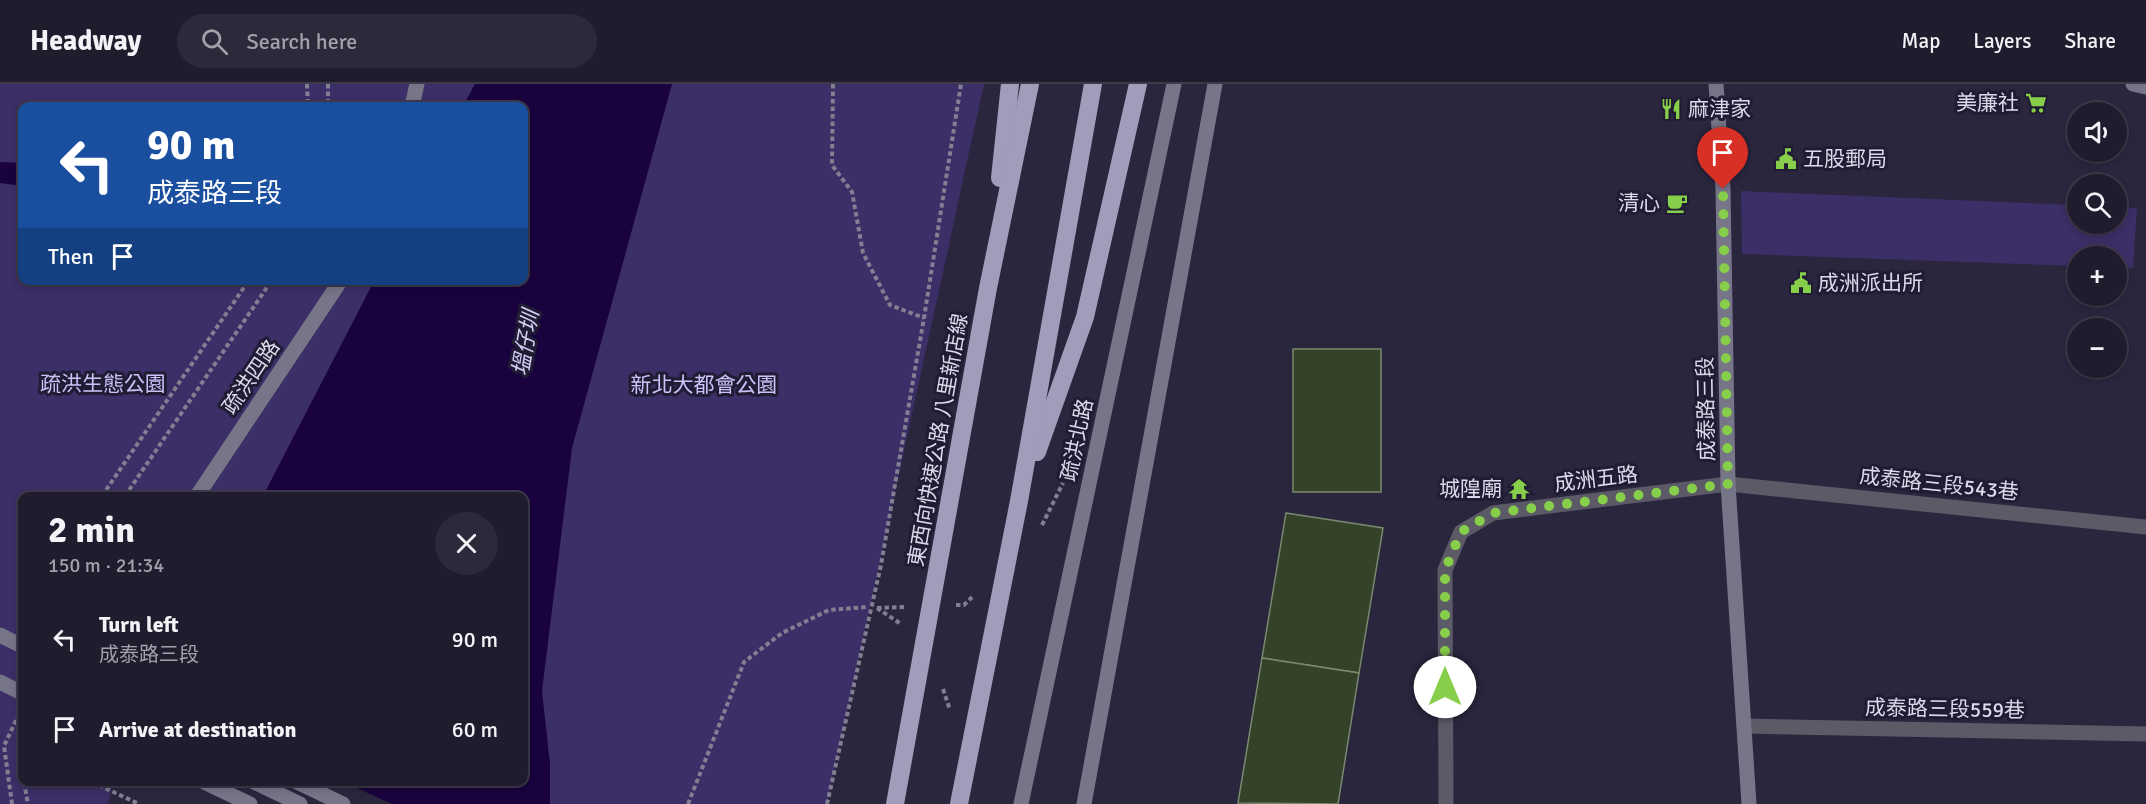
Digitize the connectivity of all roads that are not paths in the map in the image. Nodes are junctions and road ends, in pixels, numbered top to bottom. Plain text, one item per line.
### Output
1 (417, 84) edge
2 (1010, 84) edge
3 (1030, 84) edge
4 (1093, 84) edge
5 (1138, 84) edge
6 (1174, 84) edge
7 (1215, 84) edge
8 (1716, 84) edge
9 (2133, 84) edge
10 (2146, 87) edge
11 (413, 102) edge
12 (338, 285) edge
13 (988, 288) junction
14 (1728, 484) junction
15 (200, 492) edge
16 (1019, 501) junction
17 (2146, 527) edge
18 (0, 635) edge
19 (18, 644) edge
20 (0, 682) edge
21 (18, 691) edge
22 (1744, 726) junction
23 (2146, 734) edge
24 (212, 786) edge
25 (262, 786) edge
26 (305, 786) edge
27 (250, 804) edge
28 (300, 804) edge
29 (343, 804) edge
30 (895, 804) edge
31 (959, 804) edge
32 (1021, 804) edge
33 (1084, 804) edge
34 (1446, 804) edge
35 (1749, 804) edge

1 - 11 street
2 - 13 highway
3 - 13 highway, 東西向快速公路 八里新店線
4 - 16 highway
5 - 16 highway
6 - 32 street, 疏洪北路
7 - 33 street
8 - 14 street, 成泰路三段
9 - 10 street
12 - 15 street, 疏洪四路
13 - 30 highway, 東西向快速公路 八里新店線
14 - 17 street, 成泰路三段543巷
14 - 22 street, 成泰路三段
14 - 34 street, 成洲五路
16 - 31 highway
18 - 19 street
20 - 21 street
22 - 23 street, 成泰路三段559巷
22 - 35 street, 成泰路三段
24 - 27 street
25 - 28 street
26 - 29 street

